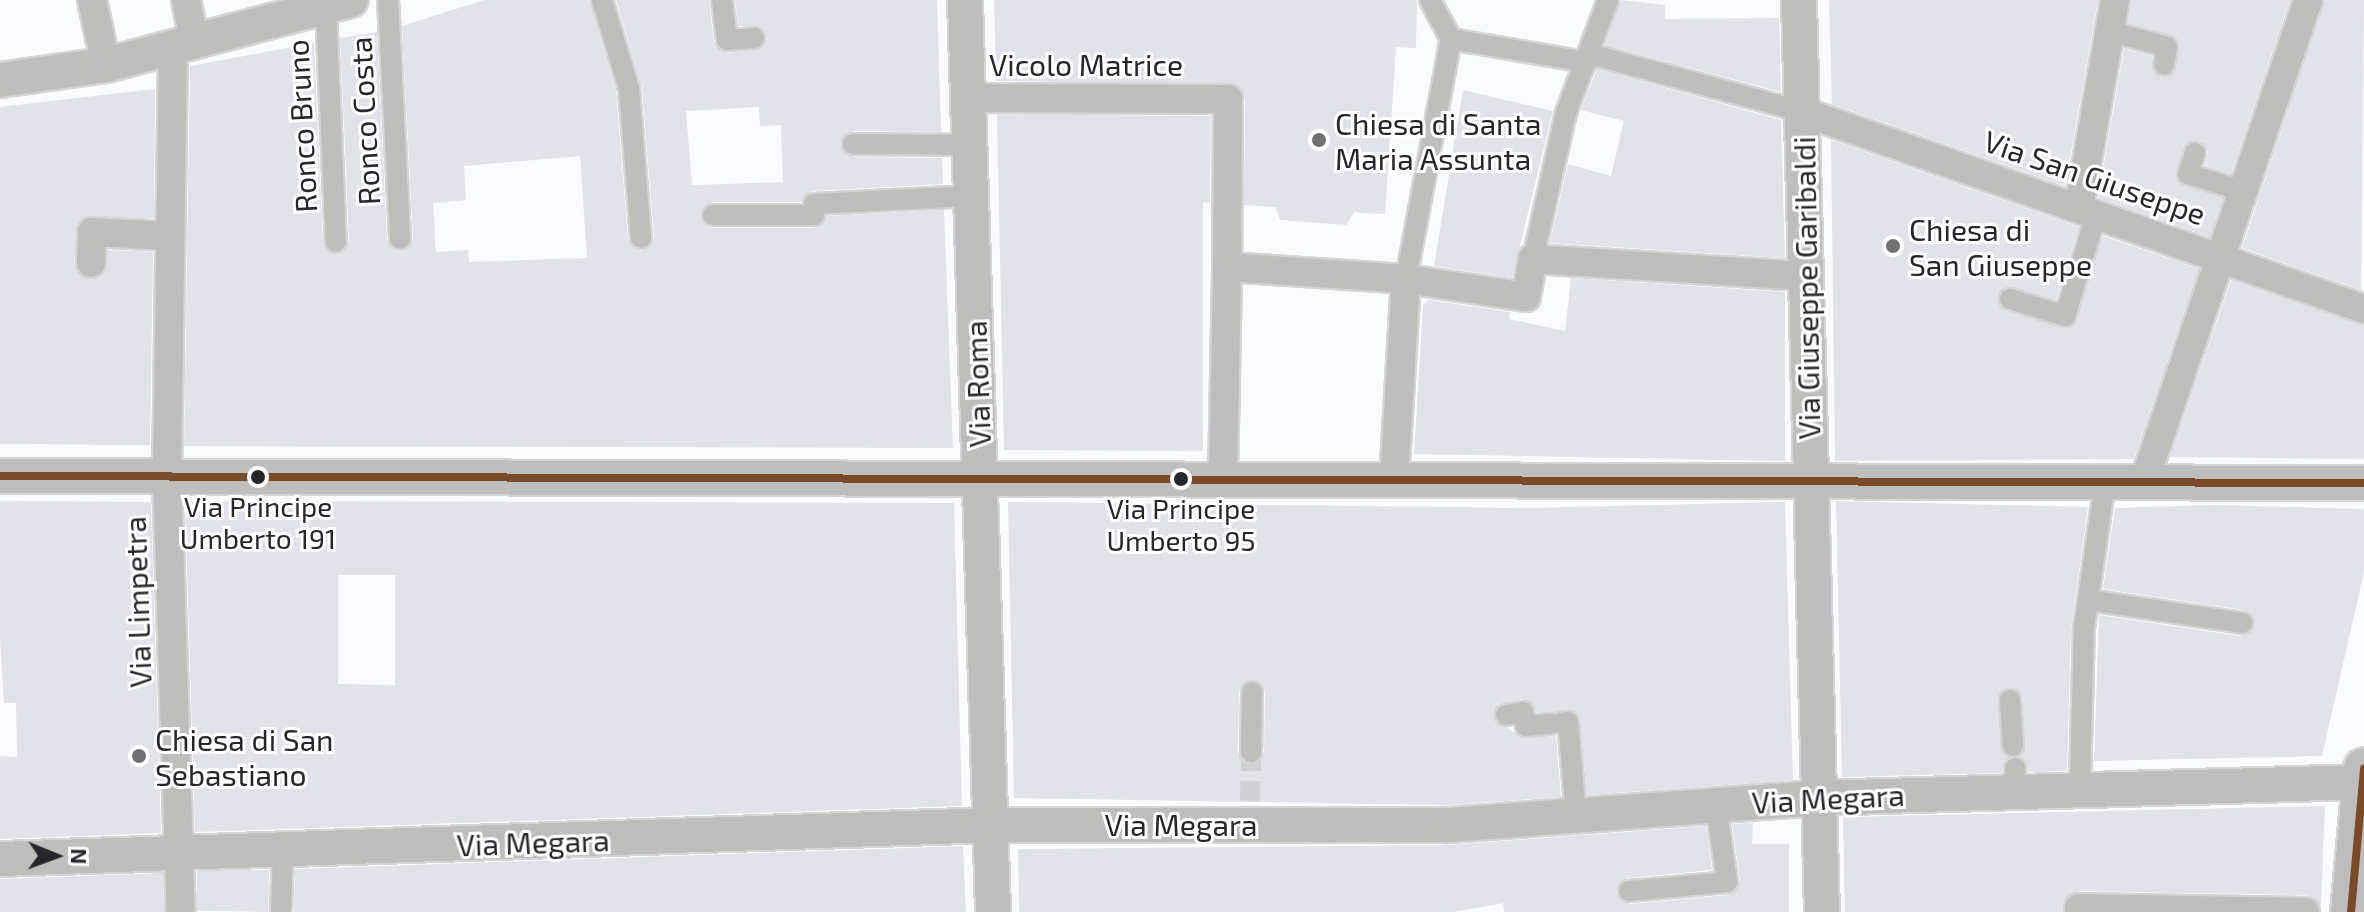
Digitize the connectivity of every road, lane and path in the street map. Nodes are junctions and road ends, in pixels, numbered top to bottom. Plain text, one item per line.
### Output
1 (92, 0) edge
2 (186, 0) edge
3 (388, 0) edge
4 (602, 0) edge
5 (722, 0) edge
6 (965, 0) edge
7 (1430, 0) edge
8 (1608, 0) edge
9 (1799, 0) edge
10 (2115, 0) edge
11 (2308, 0) edge
12 (338, 4) edge
13 (2109, 31) junction
14 (754, 38) dead end
15 (1451, 39) junction
16 (184, 47) junction
17 (1592, 57) junction
18 (106, 65) junction
19 (2164, 65) dead end
20 (0, 80) edge
21 (968, 98) junction
22 (1803, 112) junction
23 (853, 144) dead end
24 (969, 145) junction
25 (2195, 153) dead end
26 (2243, 191) junction
27 (971, 196) junction
28 (2088, 209) junction
29 (713, 215) dead end
30 (169, 236) junction
31 (641, 238) dead end
32 (400, 239) dead end
33 (336, 242) dead end
34 (1533, 259) junction
35 (2220, 259) junction
36 (91, 263) dead end
37 (1227, 267) junction
38 (1806, 276) junction
39 (1418, 281) junction
40 (2010, 299) dead end
41 (2363, 307) edge
42 (0, 476) edge
43 (167, 477) junction
44 (980, 479) junction
45 (1223, 480) junction
46 (1394, 480) junction
47 (1810, 482) junction
48 (2144, 482) junction
49 (2105, 483) junction
50 (2364, 483) edge
51 (2089, 600) junction
52 (2242, 623) dead end
53 (1252, 692) dead end
54 (2010, 700) dead end
55 (1506, 715) dead end
56 (2013, 746) dead end
57 (1251, 752) tunnel mouth
58 (2362, 776) edge
59 (2080, 787) junction
60 (1816, 798) junction
61 (1716, 805) junction
62 (1576, 815) junction
63 (991, 825) junction
64 (283, 852) junction
65 (179, 854) junction
66 (0, 859) edge
67 (1629, 891) dead end
68 (2079, 908) dead end
69 (181, 912) edge
70 (281, 912) edge
71 (993, 912) edge
72 (1822, 912) edge
73 (2305, 912) edge
74 (2351, 912) edge

1 - 18 street
2 - 16 street, Via Limpetra
3 - 32 street, Ronco Costa
4 - 31 street
5 - 14 street
6 - 21 street, Via Roma
7 - 15 street
8 - 17 street
9 - 22 street, Via Giuseppe Garibaldi
10 - 13 street
11 - 26 street
12 - 16 street
12 - 33 street, Ronco Bruno
13 - 19 street
13 - 28 street
15 - 17 street
15 - 39 street
16 - 18 street
16 - 30 street, Via Limpetra
17 - 22 street
17 - 34 street
18 - 20 street
21 - 24 street, Via Roma
21 - 37 street, Vicolo Matrice
22 - 28 street, Via San Giuseppe
22 - 38 street, Via Giuseppe Garibaldi
23 - 24 street
24 - 27 street, Via Roma
25 - 26 street
26 - 35 street
27 - 29 street
27 - 44 street, Via Roma
28 - 35 street, Via San Giuseppe
28 - 40 street
30 - 36 street
30 - 43 street, Via Limpetra
34 - 38 street
34 - 39 street
35 - 41 street, Via San Giuseppe
35 - 48 street
37 - 39 street
37 - 45 street
38 - 47 street, Via Giuseppe Garibaldi
39 - 46 street
42 - 43 street
43 - 44 street
43 - 65 street, Via Limpetra
44 - 45 street
44 - 63 street, Via Roma
45 - 46 street
46 - 47 street
47 - 49 street
47 - 60 street, Via Giuseppe Garibaldi
48 - 49 street
48 - 50 street
49 - 51 street
51 - 52 street
51 - 59 street
53 - 57 street
54 - 56 street
55 - 62 street
58 - 59 street, Via Megara
58 - 74 main road
59 - 60 street, Via Megara
60 - 61 street, Via Megara
60 - 72 street, Via Giuseppe Garibaldi
61 - 62 street, Via Megara
61 - 67 street
62 - 63 street, Via Megara
63 - 64 street, Via Megara
63 - 71 street, Via Roma
64 - 65 street, Via Megara
64 - 70 street
65 - 66 street, Via Megara
65 - 69 street, Via Limpetra
68 - 73 street

